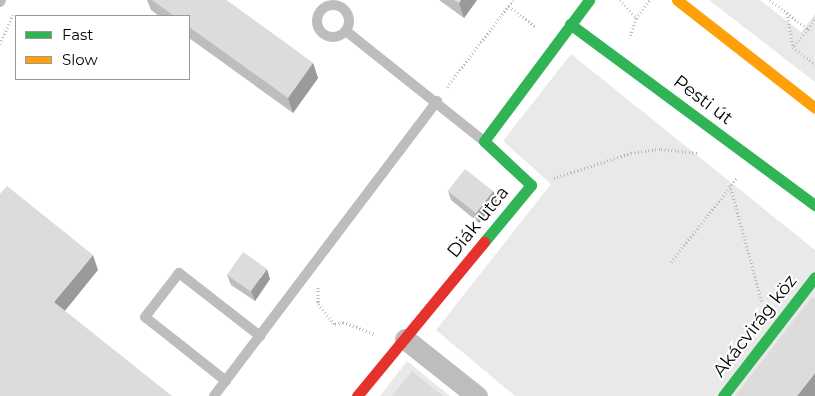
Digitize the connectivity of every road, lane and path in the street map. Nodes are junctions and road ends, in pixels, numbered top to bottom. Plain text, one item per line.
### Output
1 (513, 0) edge
2 (589, 0) edge
3 (620, 0) edge
4 (650, 0) edge
5 (677, 0) edge
6 (770, 0) edge
7 (509, 6) junction
8 (14, 11) dead end
9 (787, 13) junction
10 (636, 18) junction
11 (815, 19) edge
12 (570, 24) junction
13 (808, 29) junction
14 (346, 32) dead end
15 (556, 42) junction
16 (0, 44) edge
17 (793, 47) junction
18 (624, 63) junction
19 (815, 65) edge
20 (437, 101) junction
21 (815, 108) edge
22 (484, 141) junction
23 (706, 154) dead end
24 (752, 158) junction
25 (530, 185) junction
26 (730, 186) junction
27 (815, 205) edge
28 (671, 262) dead end
29 (310, 269) junction
30 (815, 277) edge
31 (770, 335) junction
32 (260, 336) junction
33 (400, 345) junction
34 (226, 381) junction
35 (214, 396) edge
36 (357, 396) edge
37 (477, 396) edge
38 (723, 396) edge

1 - 7 path
2 - 12 street
3 - 10 path
4 - 10 path
5 - 21 street
6 - 9 path
7 - 15 path
7 - 20 path
8 - 16 path
9 - 13 path
9 - 17 path
10 - 18 path
11 - 13 path
12 - 15 street
12 - 18 street, Pesti út
13 - 17 path
14 - 20 lane
15 - 22 street
17 - 19 path
18 - 24 street, Pesti út
20 - 22 lane
20 - 29 lane
22 - 25 street, Diák utca
23 - 25 path
24 - 26 path
24 - 27 street, Pesti út
25 - 33 street, Diák utca
26 - 28 path
26 - 31 path
29 - 32 lane
29 - 33 path
30 - 31 street, Akácvirág köz
31 - 38 street, Akácvirág köz
32 - 34 lane
32 - 34 lane
33 - 36 street, Diák utca
33 - 37 street
34 - 35 lane

